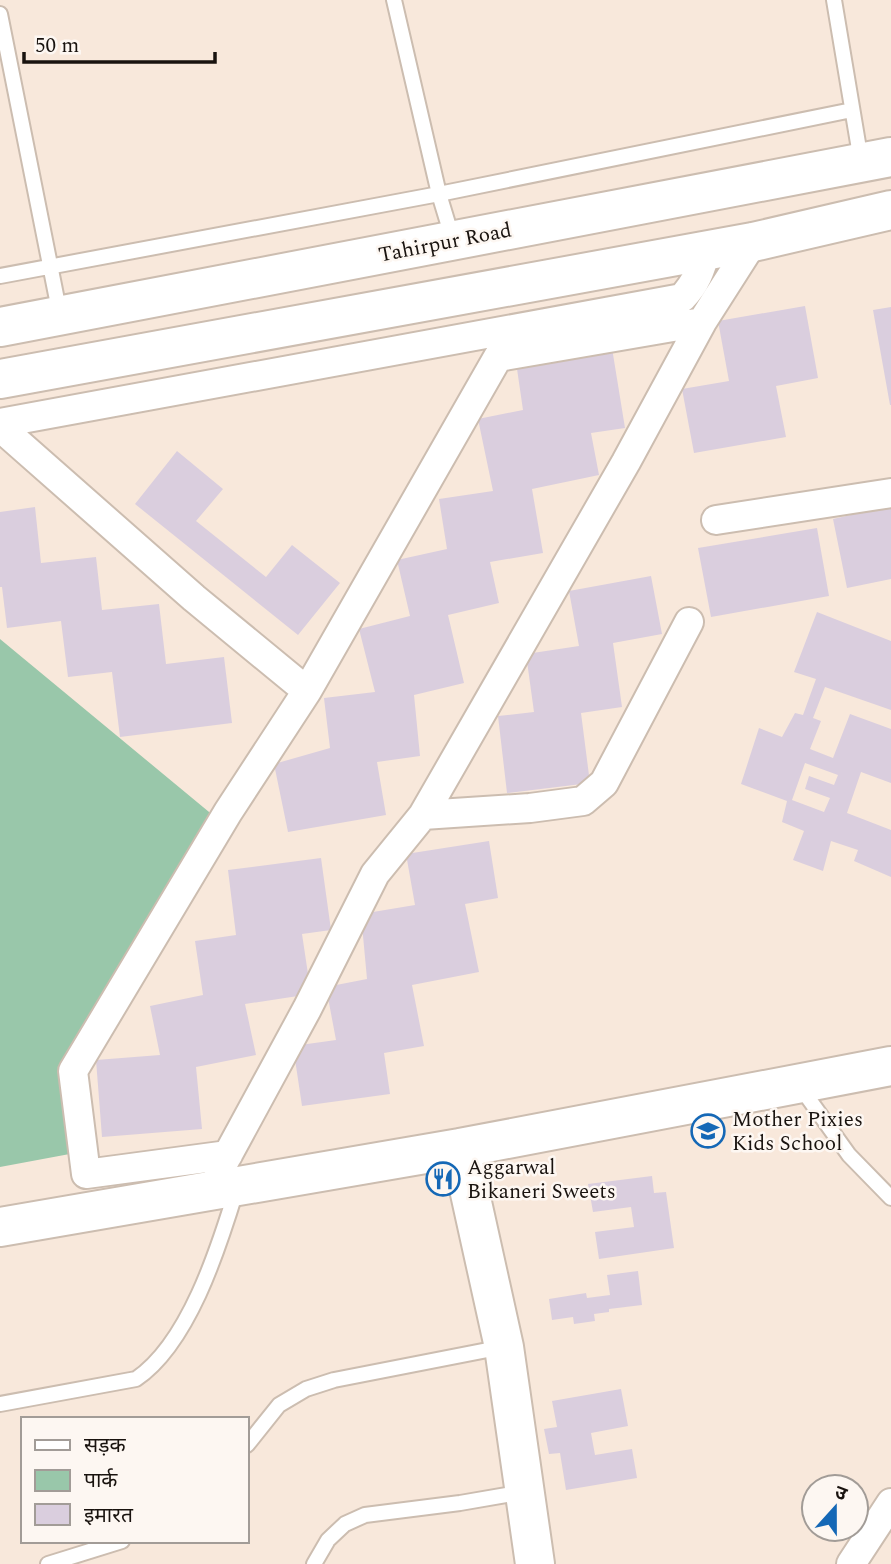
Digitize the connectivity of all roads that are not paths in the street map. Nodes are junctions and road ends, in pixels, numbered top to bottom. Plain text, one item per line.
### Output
1 (394, 0) edge
2 (834, 0) edge
3 (0, 14) edge
4 (852, 110) junction
5 (876, 161) edge
6 (439, 195) junction
7 (891, 210) edge
8 (453, 240) junction
9 (753, 242) junction
10 (706, 250) junction
11 (50, 267) junction
12 (0, 276) edge
13 (465, 294) junction
14 (60, 316) junction
15 (702, 321) junction
16 (0, 327) edge
17 (0, 379) edge
18 (0, 425) edge
19 (891, 493) edge
20 (716, 520) dead end
21 (689, 622) dead end
22 (307, 691) junction
23 (423, 815) junction
24 (891, 1066) edge
25 (798, 1083) junction
26 (460, 1148) junction
27 (224, 1178) junction
28 (891, 1198) edge
29 (0, 1227) edge
30 (504, 1347) junction
31 (0, 1404) edge
32 (248, 1445) edge
33 (524, 1492) junction
34 (891, 1503) edge
35 (116, 1543) edge
36 (48, 1564) edge
37 (314, 1564) edge
38 (535, 1564) edge
39 (851, 1564) edge

1 - 6 lane
2 - 4 lane
3 - 11 lane
4 - 5 lane
4 - 6 lane
5 - 8 main road, Tahirpur Road
6 - 8 lane
6 - 11 lane
7 - 9 main road
8 - 13 main road
8 - 14 main road, Tahirpur Road
9 - 10 main road
9 - 15 street
10 - 13 main road
10 - 18 street
11 - 12 lane
11 - 14 lane
13 - 17 main road
14 - 16 main road, Tahirpur Road
15 - 22 street
15 - 23 street
18 - 22 street
19 - 20 street
21 - 23 street
22 - 27 street
23 - 27 street
24 - 25 main road
25 - 26 main road
25 - 28 lane
26 - 27 main road
26 - 30 main road
27 - 29 main road
27 - 31 lane
30 - 32 lane
30 - 33 main road
33 - 37 lane
33 - 38 main road
34 - 39 street
35 - 36 lane

